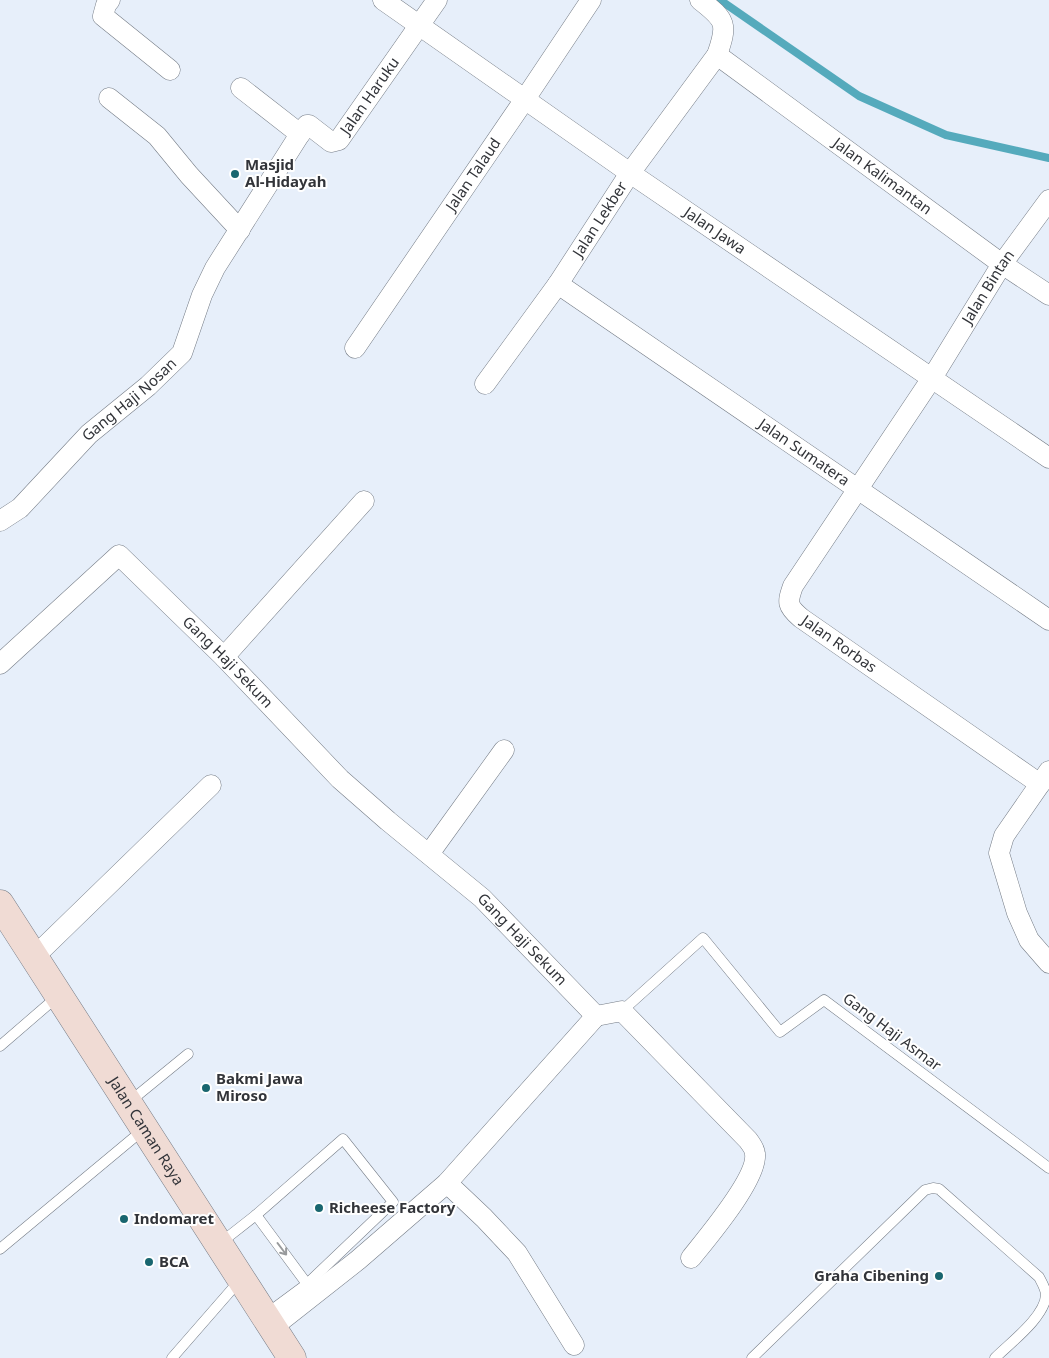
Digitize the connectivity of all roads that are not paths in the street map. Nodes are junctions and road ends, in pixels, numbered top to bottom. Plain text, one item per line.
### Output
1 (110, 0) edge
2 (383, 0) edge
3 (436, 0) edge
4 (591, 0) edge
5 (700, 0) edge
6 (419, 25) junction
7 (717, 55) junction
8 (170, 70) dead end
9 (241, 88) dead end
10 (109, 98) dead end
11 (525, 99) junction
12 (300, 134) junction
13 (630, 173) junction
14 (1049, 200) edge
15 (240, 230) junction
16 (1002, 264) junction
17 (558, 284) junction
18 (1049, 296) edge
19 (355, 348) dead end
20 (932, 378) junction
21 (485, 384) dead end
22 (1049, 458) edge
23 (857, 489) junction
24 (364, 501) dead end
25 (0, 521) edge
26 (1049, 620) edge
27 (224, 657) junction
28 (0, 664) edge
29 (504, 750) dead end
30 (1045, 777) edge
31 (211, 785) dead end
32 (429, 854) junction
33 (0, 904) edge
34 (34, 958) junction
35 (1049, 963) edge
36 (59, 996) junction
37 (622, 1011) junction
38 (596, 1016) junction
39 (0, 1046) edge
40 (188, 1054) dead end
41 (127, 1104) junction
42 (144, 1130) junction
43 (1049, 1168) edge
44 (446, 1183) junction
45 (256, 1215) junction
46 (218, 1244) junction
47 (0, 1250) edge
48 (691, 1258) dead end
49 (241, 1279) junction
50 (307, 1284) junction
51 (269, 1321) junction
52 (574, 1346) dead end
53 (172, 1358) edge
54 (292, 1358) edge
55 (752, 1358) edge
56 (995, 1358) edge

1 - 8 street
2 - 6 street, Jalan Jawa
3 - 6 street
4 - 11 street, Jalan Talaud
5 - 7 street
6 - 11 street, Jalan Jawa
6 - 12 street, Jalan Haruku
7 - 13 street, Jalan Lekber
7 - 16 street, Jalan Kalimantan
9 - 12 street
10 - 15 street
11 - 13 street, Jalan Jawa
11 - 19 street, Jalan Talaud
12 - 15 street, Gang Haji Nosan
13 - 17 street, Jalan Lekber
13 - 20 street, Jalan Jawa
14 - 16 street, Jalan Bintan
15 - 25 street, Gang Haji Nosan
16 - 18 street, Jalan Kalimantan
16 - 20 street, Jalan Bintan
17 - 21 street, Jalan Lekber
17 - 23 street, Jalan Sumatera
20 - 22 street, Jalan Jawa
20 - 23 street, Jalan Rorbas
23 - 26 street, Jalan Sumatera
23 - 30 street, Jalan Rorbas
24 - 27 street
27 - 28 street, Gang Haji Sekum
27 - 32 street, Gang Haji Sekum
29 - 32 street
30 - 35 street
31 - 34 street
32 - 38 street, Gang Haji Sekum
33 - 34 main road, Jalan Caman Raya
34 - 36 main road, Jalan Caman Raya
36 - 39 lane
36 - 41 main road, Jalan Caman Raya
37 - 38 street
37 - 43 lane, Gang Haji Asmar
37 - 48 street
38 - 44 street
40 - 41 lane
41 - 42 main road, Jalan Caman Raya
42 - 46 main road, Jalan Caman Raya
42 - 47 lane
44 - 51 street
44 - 52 street
45 - 46 lane
45 -> 50 lane
45 - 50 lane
46 - 49 main road, Jalan Caman Raya
49 - 51 main road, Jalan Caman Raya
49 - 53 lane
50 - 51 lane
51 - 54 main road, Jalan Caman Raya
55 - 56 lane

